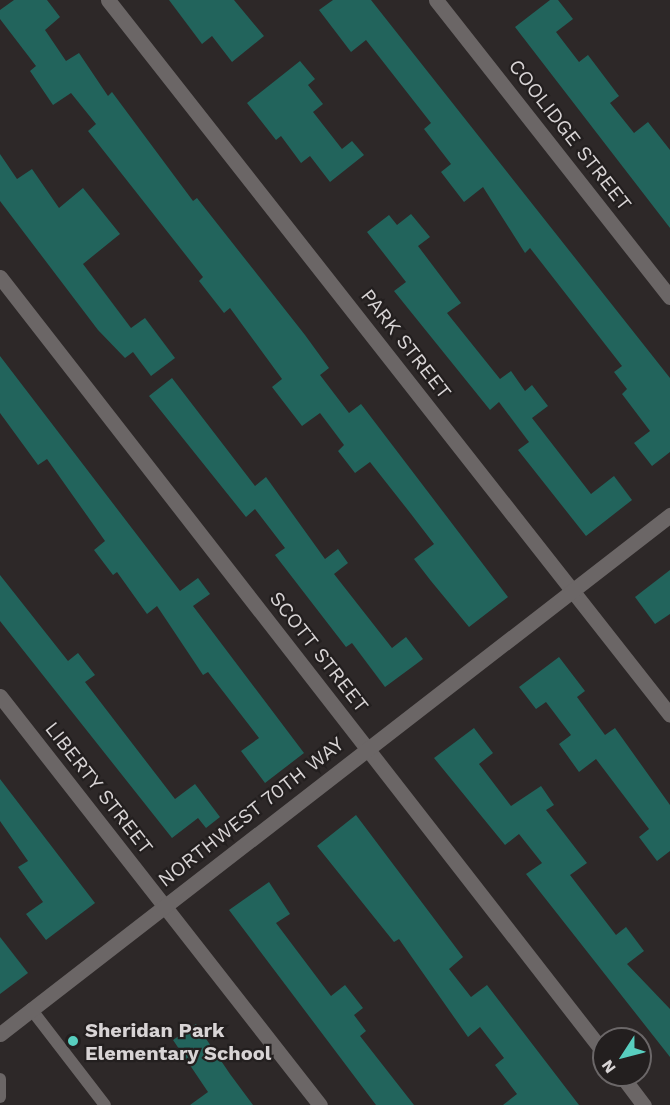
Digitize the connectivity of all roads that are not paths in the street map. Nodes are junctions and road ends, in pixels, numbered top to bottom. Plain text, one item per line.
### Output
1 (108, 0) edge
2 (436, 0) edge
3 (0, 277) edge
4 (670, 297) edge
5 (670, 515) edge
6 (573, 591) junction
7 (0, 696) edge
8 (670, 715) edge
9 (367, 748) junction
10 (164, 906) junction
11 (31, 1009) junction
12 (0, 1034) edge
13 (592, 1038) edge
14 (0, 1079) edge
15 (630, 1087) edge
16 (0, 1097) edge
17 (105, 1105) edge
18 (320, 1105) edge
19 (644, 1105) edge

1 - 6 street, PARK STREET
2 - 4 street, COOLIDGE STREET
3 - 9 street, SCOTT STREET
5 - 6 street, NORTHWEST 70TH WAY
6 - 8 street, PARK STREET
6 - 9 street, NORTHWEST 70TH WAY
7 - 10 street, LIBERTY STREET
9 - 10 street, NORTHWEST 70TH WAY
9 - 13 street, SCOTT STREET
10 - 11 street, NORTHWEST 70TH WAY
10 - 18 street, LIBERTY STREET
11 - 12 street, NORTHWEST 70TH WAY
11 - 17 lane
14 - 16 lane
15 - 19 street

